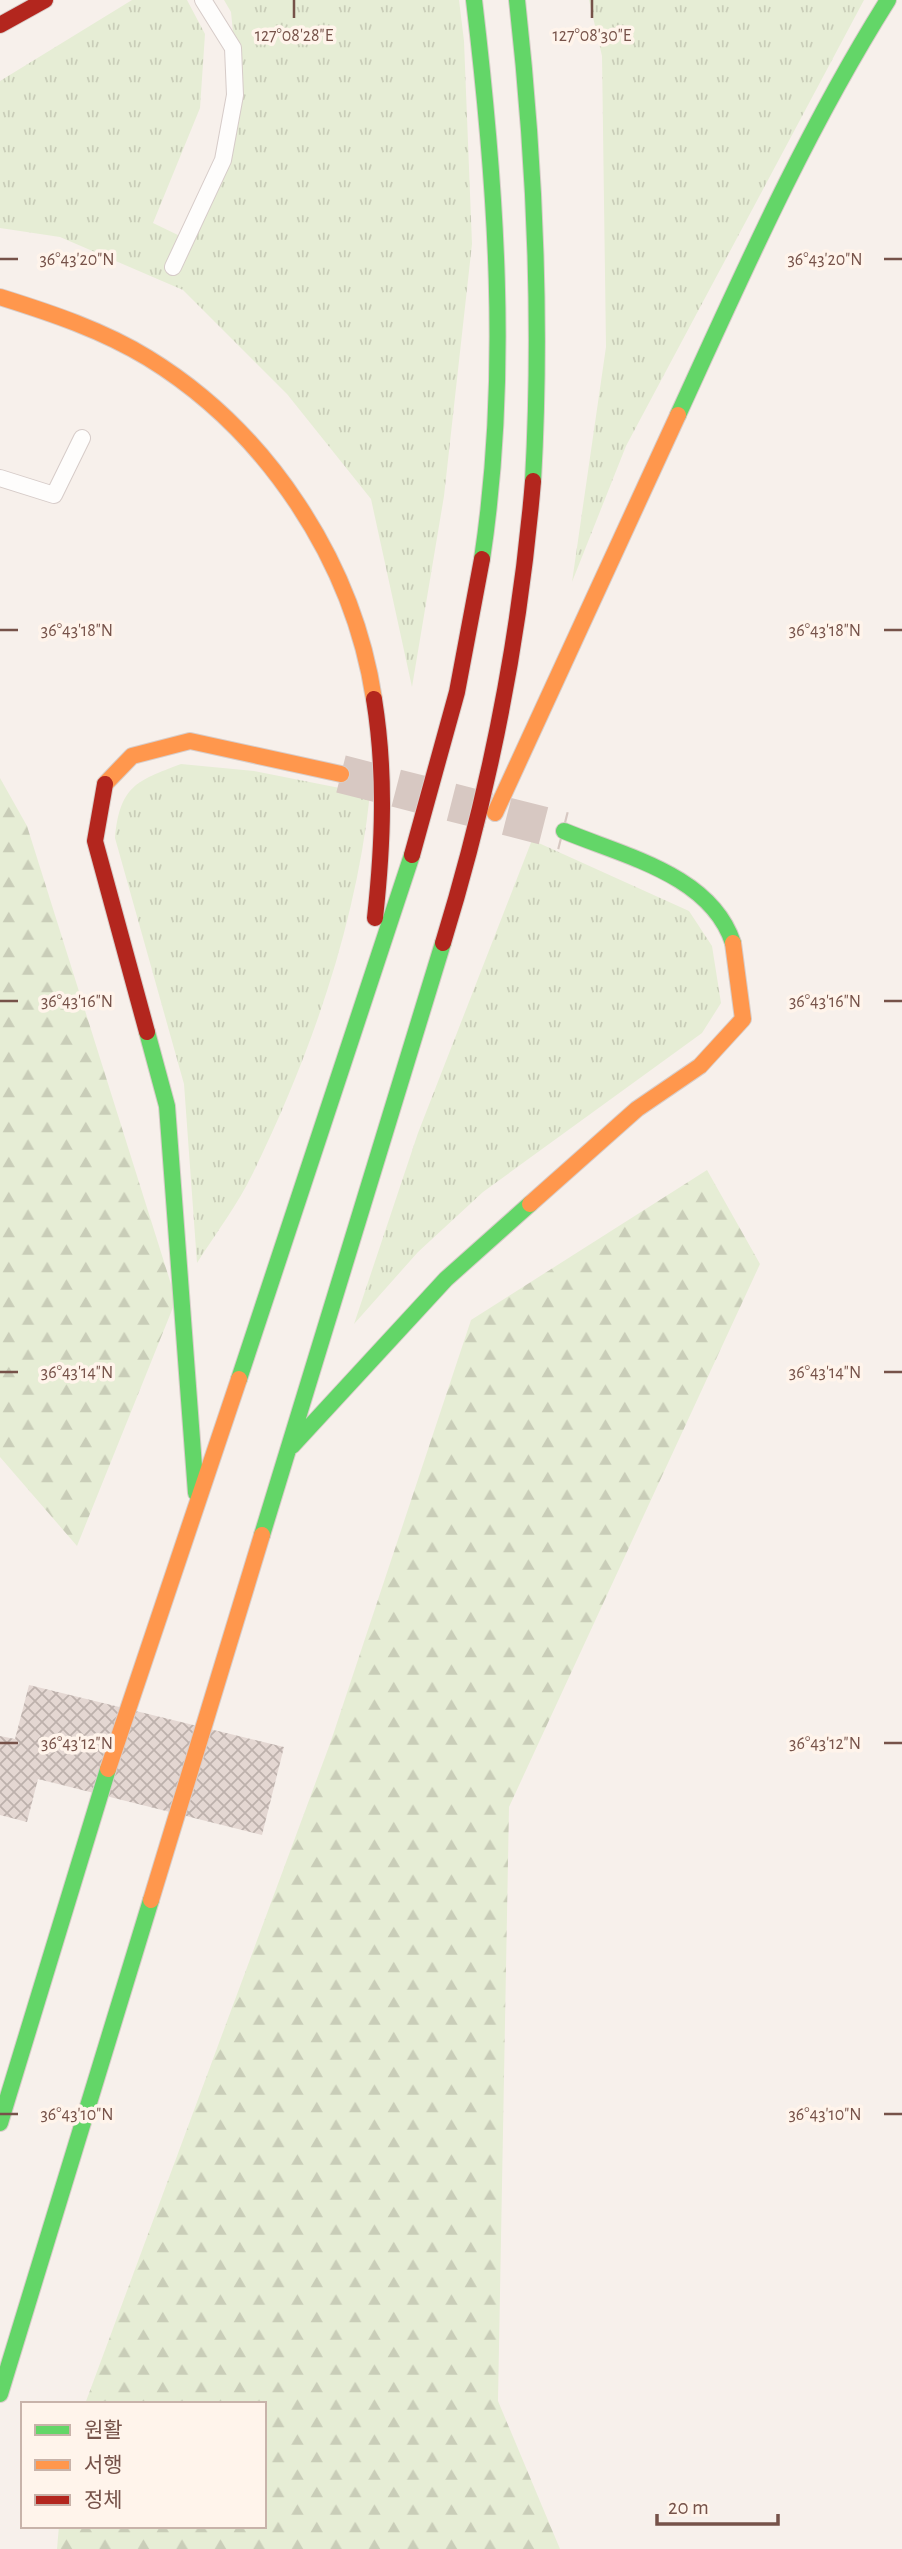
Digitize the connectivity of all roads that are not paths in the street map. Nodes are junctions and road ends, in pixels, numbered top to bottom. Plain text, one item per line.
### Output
1 (45, 0) edge
2 (202, 0) edge
3 (474, 0) edge
4 (517, 0) edge
5 (888, 0) edge
6 (0, 25) edge
7 (173, 267) dead end
8 (0, 297) edge
9 (82, 438) dead end
10 (0, 478) edge
11 (341, 774) tunnel mouth
12 (564, 831) tunnel mouth
13 (459, 891) junction
14 (368, 983) junction
15 (285, 1452) junction
16 (197, 1510) junction
17 (0, 2123) edge
18 (0, 2394) edge

1 - 6 highway
2 - 7 lane
3 - 14 highway
4 - 13 highway
5 - 13 highway
8 - 14 highway
9 - 10 lane
11 - 16 highway
12 - 15 highway
13 - 15 highway
14 - 16 highway
15 - 18 highway
16 - 17 highway

